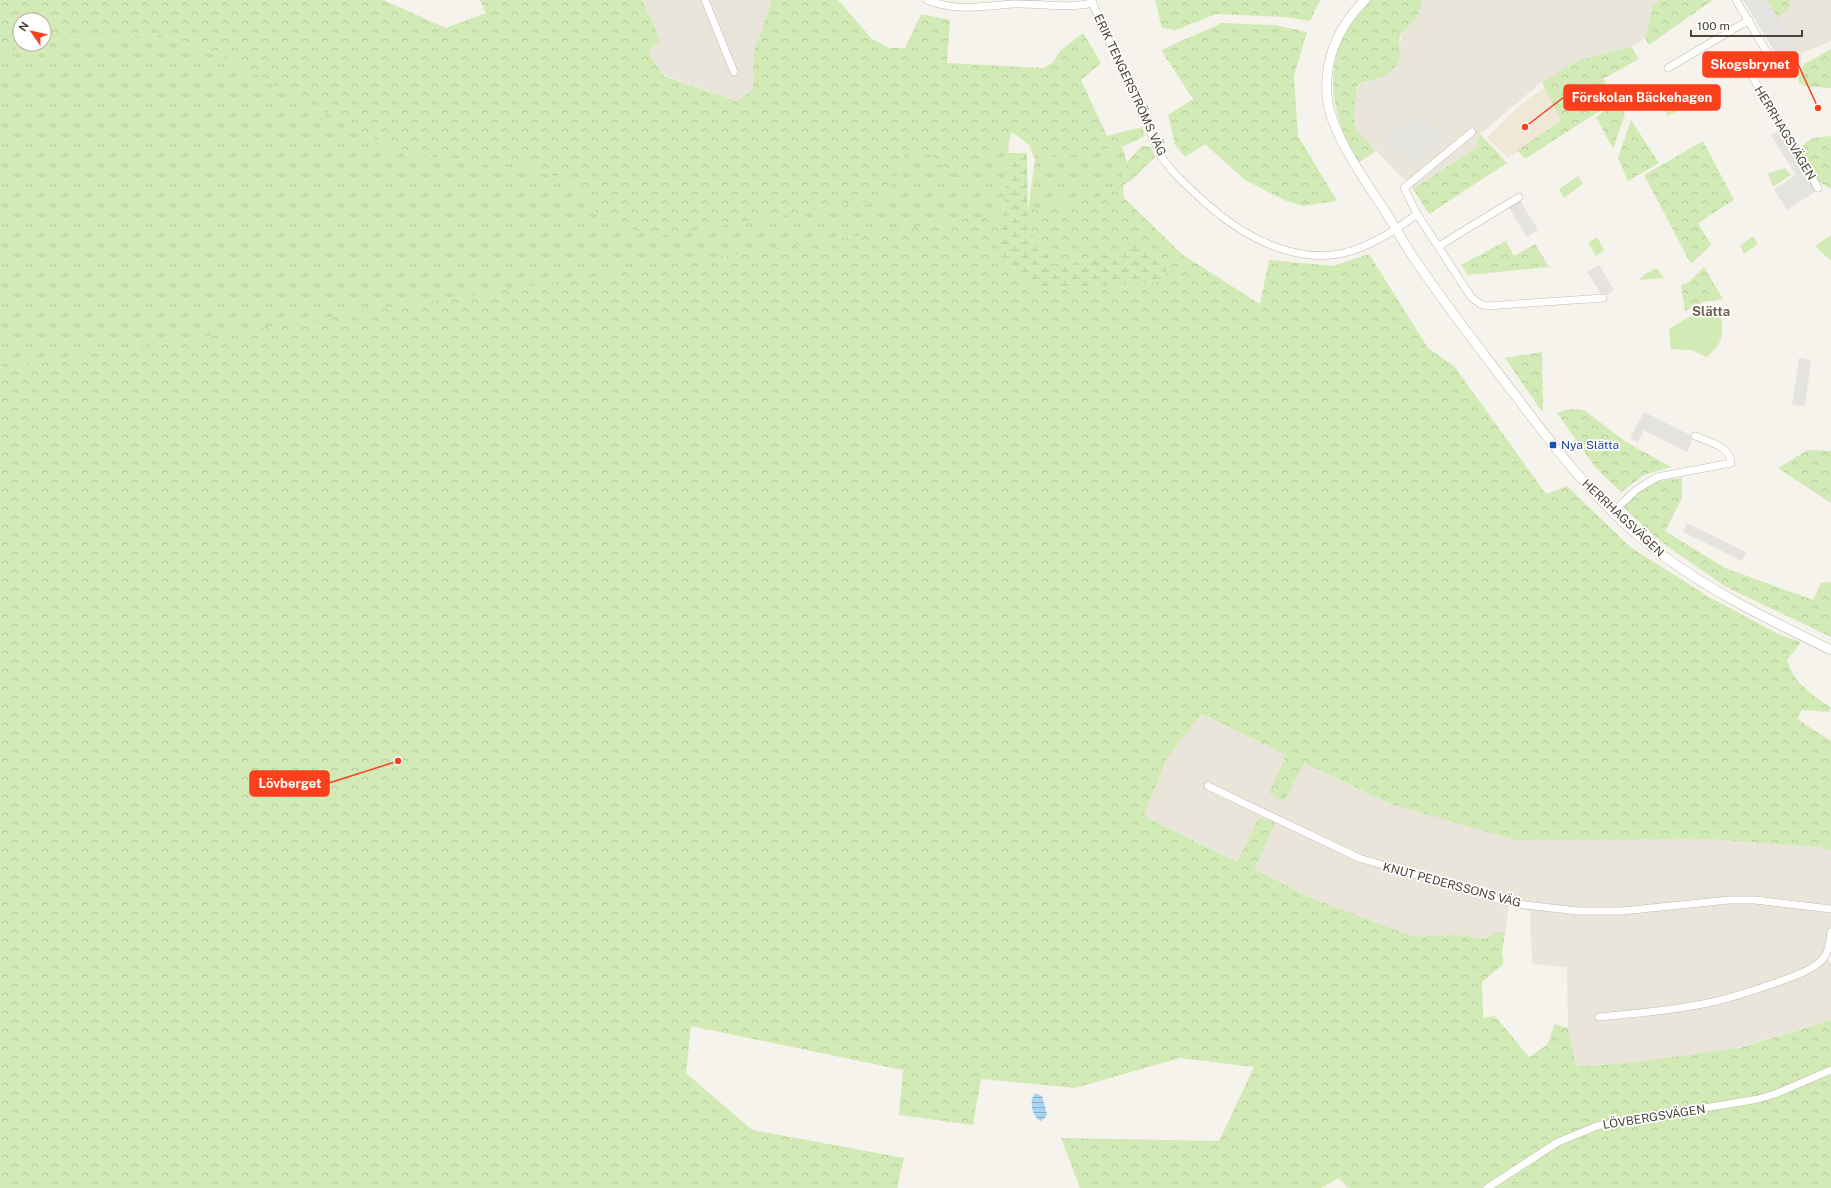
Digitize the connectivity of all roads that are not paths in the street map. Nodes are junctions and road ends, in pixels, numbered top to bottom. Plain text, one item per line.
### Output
1 (705, 0) edge
2 (927, 0) edge
3 (1365, 0) edge
4 (1736, 0) edge
5 (1092, 2) edge
6 (1749, 20) junction
7 (1668, 68) dead end
8 (734, 72) dead end
9 (1472, 132) dead end
10 (1818, 188) dead end
11 (1519, 197) dead end
12 (1417, 214) junction
13 (1397, 229) junction
14 (1439, 246) junction
15 (1603, 298) dead end
16 (1695, 436) dead end
17 (1613, 512) junction
18 (1831, 650) edge
19 (1208, 786) dead end
20 (1831, 909) edge
21 (1831, 932) edge
22 (1599, 1017) dead end
23 (1831, 1070) edge
24 (1487, 1188) edge

1 - 8 street
2 - 5 street, ERIK TENGERSTRÖMS VÄG
3 - 13 street, HERRHAGSVÄGEN
4 - 6 street, HERRHAGSVÄGEN
5 - 13 street, ERIK TENGERSTRÖMS VÄG
6 - 7 street
6 - 10 street, HERRHAGSVÄGEN
9 - 12 street
11 - 14 street
12 - 13 street
12 - 14 street
13 - 17 street, HERRHAGSVÄGEN
14 - 15 street
16 - 17 street
17 - 18 street, HERRHAGSVÄGEN
19 - 20 street, KNUT PEDERSSONS VÄG
21 - 22 street
23 - 24 street, LÖVBERGSVÄGEN

